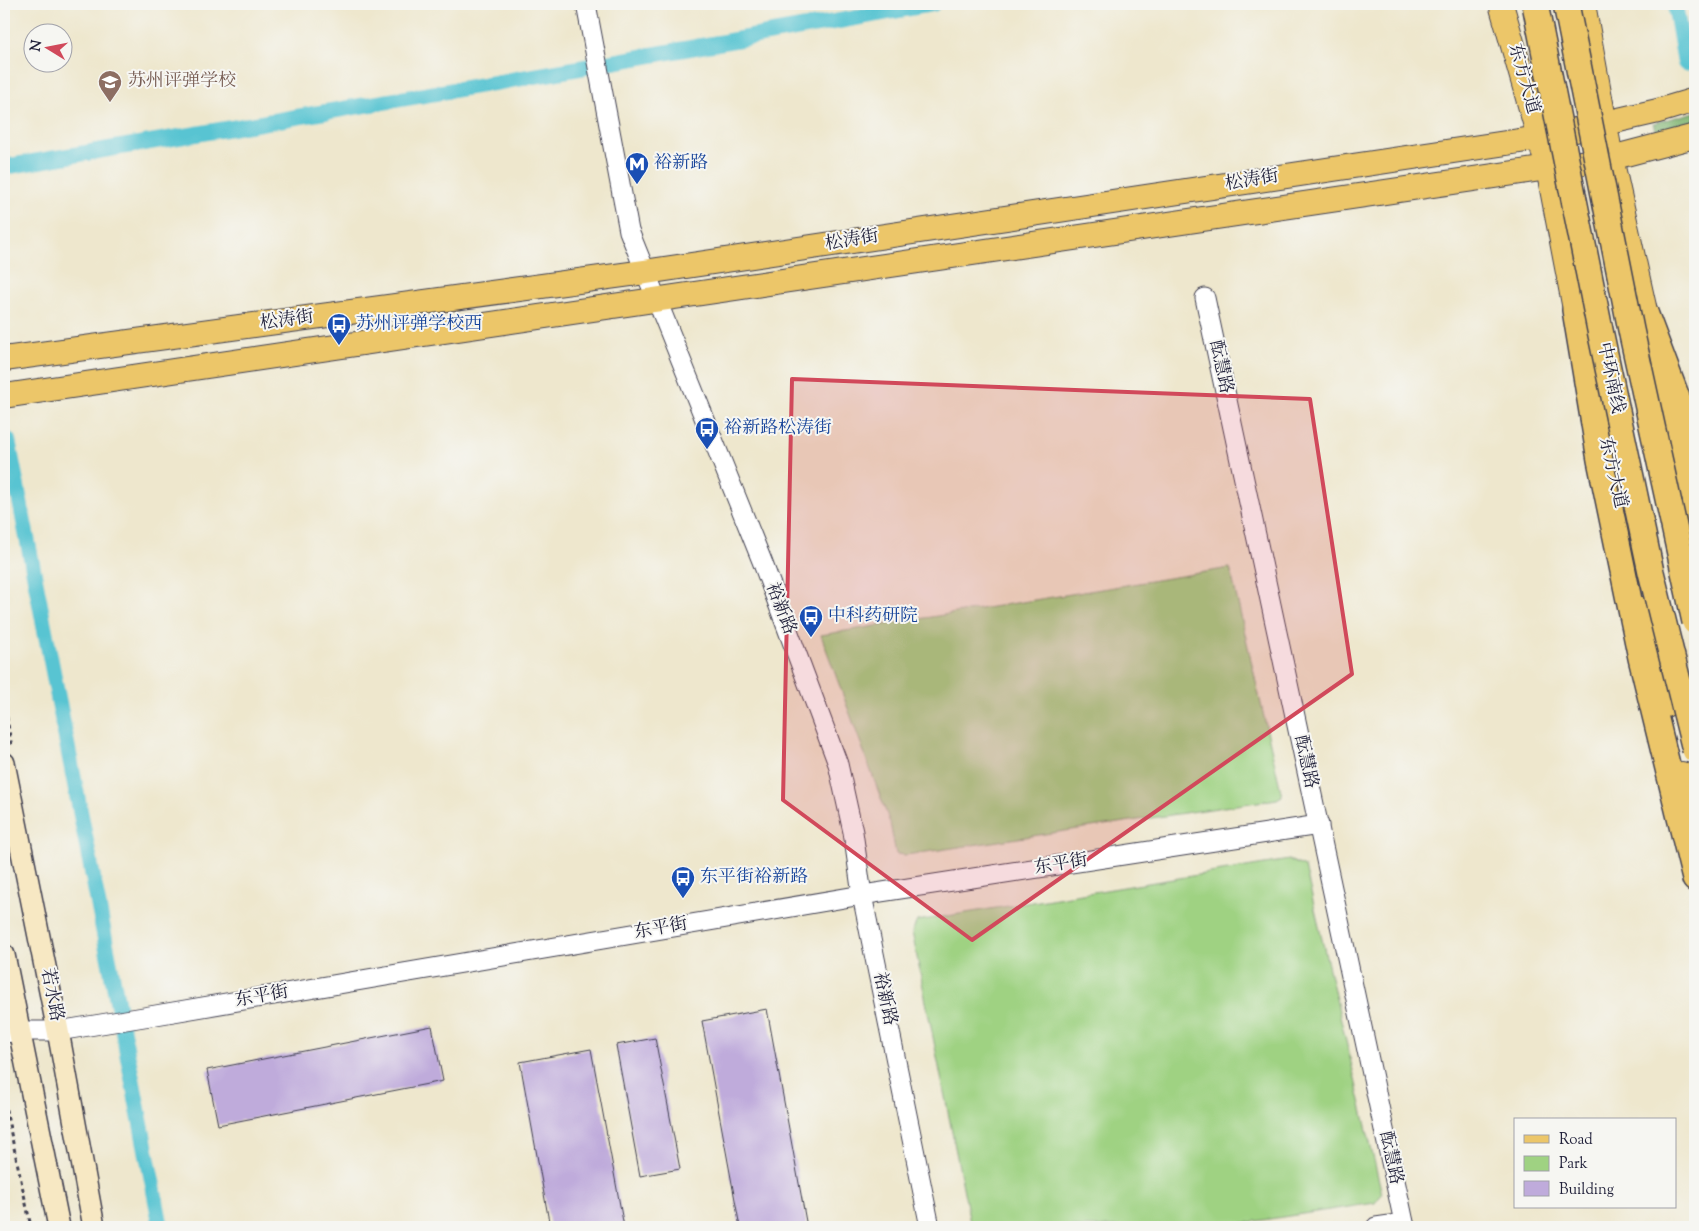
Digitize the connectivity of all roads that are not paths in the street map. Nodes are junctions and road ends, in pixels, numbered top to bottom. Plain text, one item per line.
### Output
1 (586, 4) edge
2 (1501, 4) edge
3 (1535, 4) edge
4 (1566, 4) edge
5 (1583, 4) edge
6 (1695, 100) edge
7 (1604, 123) junction
8 (1695, 136) edge
9 (1540, 138) junction
10 (1611, 158) junction
11 (1548, 168) junction
12 (645, 272) junction
13 (1205, 298) dead end
14 (656, 299) junction
15 (1575, 310) junction
16 (1644, 310) junction
17 (4, 359) edge
18 (4, 396) edge
19 (1695, 469) edge
20 (1695, 530) edge
21 (1695, 622) edge
22 (1695, 750) edge
23 (4, 763) edge
24 (1319, 825) junction
25 (1695, 826) edge
26 (1695, 879) edge
27 (862, 895) junction
28 (4, 955) edge
29 (58, 1031) junction
30 (11, 1032) edge
31 (1405, 1225) edge
32 (58, 1227) edge
33 (94, 1227) edge
34 (930, 1227) edge
35 (1376, 1227) edge

1 - 12 street, 裕新路
2 - 9 main road, 东方大道
3 - 22 highway, 中环南线, bridge
4 - 21 highway, 中环南线, bridge
5 - 7 main road
6 - 7 main road, 松涛街
7 - 9 main road, 松涛街
7 - 10 main road
8 - 10 main road, 松涛街
9 - 11 main road, 东方大道
9 - 12 main road, 松涛街
10 - 11 main road, 松涛街
10 - 16 main road
11 - 14 main road, 松涛街
11 - 15 main road, 东方大道
12 - 14 street, 裕新路
12 - 17 main road, 松涛街
13 - 24 street, 酝慧路
14 - 18 main road, 松涛街
14 - 27 street, 裕新路
15 - 25 main road, 东方大道
15 - 26 highway
16 - 19 highway
16 - 20 main road
23 - 29 main road, 若水路
24 - 27 street, 东平街
24 - 31 street, 酝慧路
27 - 29 street, 东平街
27 - 34 street, 裕新路
28 - 30 main road
29 - 30 street, 东平街
29 - 33 main road, 若水路
30 - 32 main road
31 - 35 street

